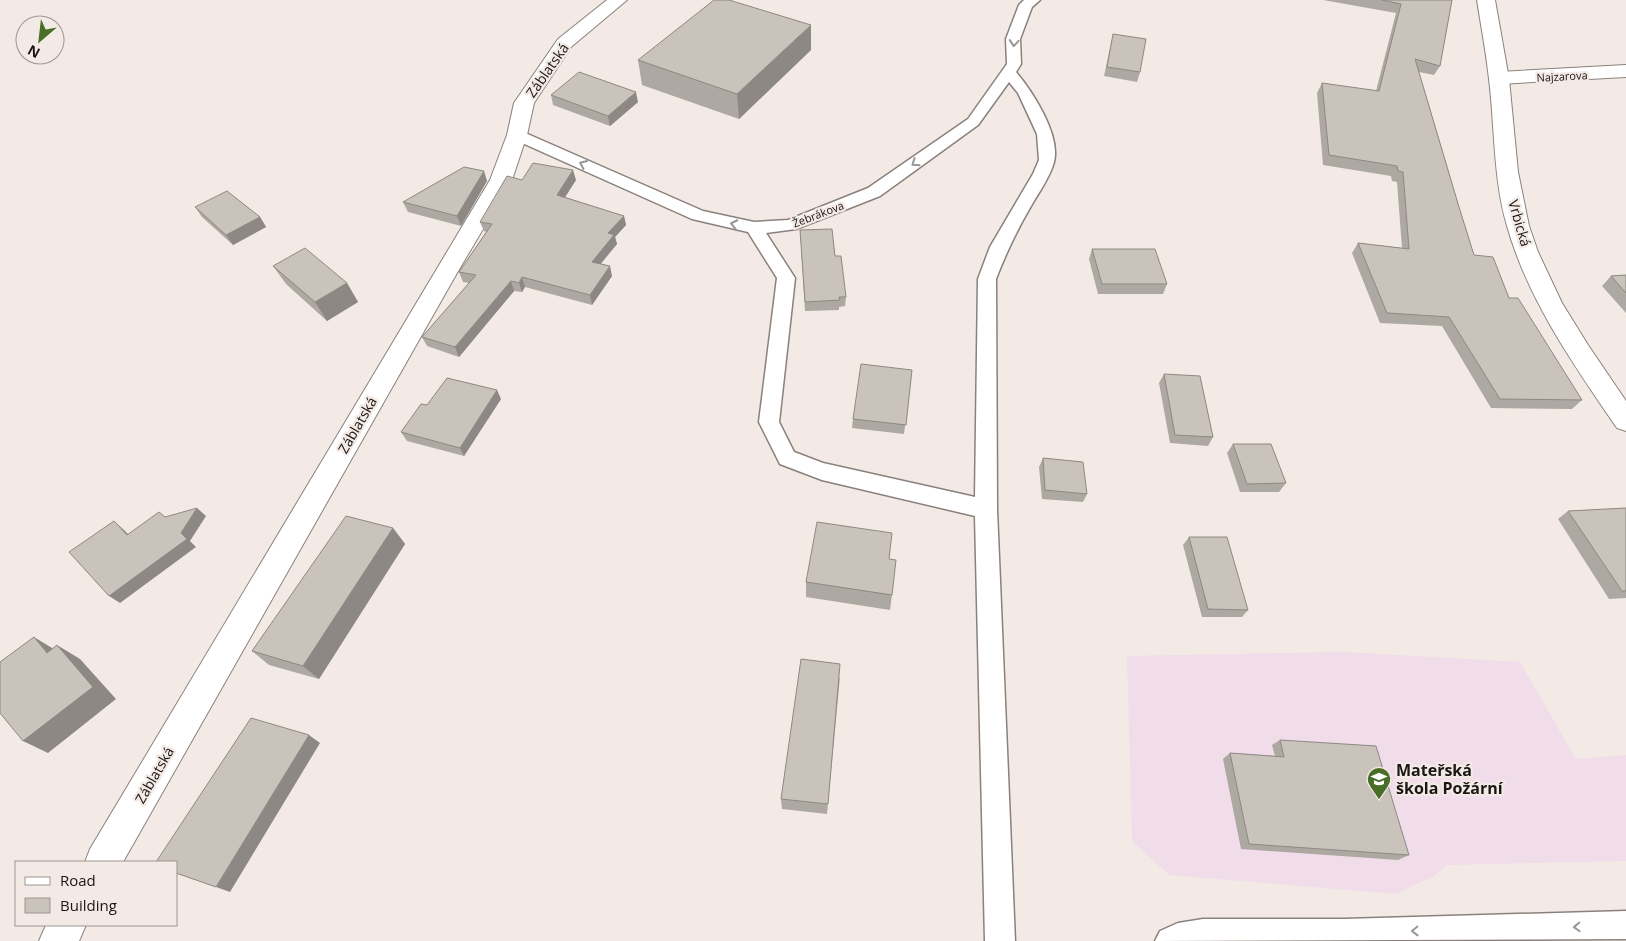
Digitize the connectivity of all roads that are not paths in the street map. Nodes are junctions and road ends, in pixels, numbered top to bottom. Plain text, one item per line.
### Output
1 (618, 0) edge
2 (1033, 0) edge
3 (1486, 0) edge
4 (1626, 71) edge
5 (1008, 72) junction
6 (1499, 78) junction
7 (518, 135) junction
8 (754, 228) junction
9 (1626, 421) edge
10 (986, 509) junction
11 (105, 861) edge
12 (1626, 925) edge
13 (66, 926) edge
14 (58, 941) edge
15 (1000, 941) edge
16 (1170, 941) edge

1 - 7 street, Záblatská
2 -> 5 lane, Žebrákova
3 - 6 street, Vrbická
4 - 6 street, Najzarova
5 -> 8 lane, Žebrákova
5 - 10 lane
6 - 9 street, Vrbická
8 -> 7 lane, Žebrákova
7 - 11 street, Záblatská
8 - 10 lane
10 - 15 lane
12 -> 16 lane
13 - 14 street

